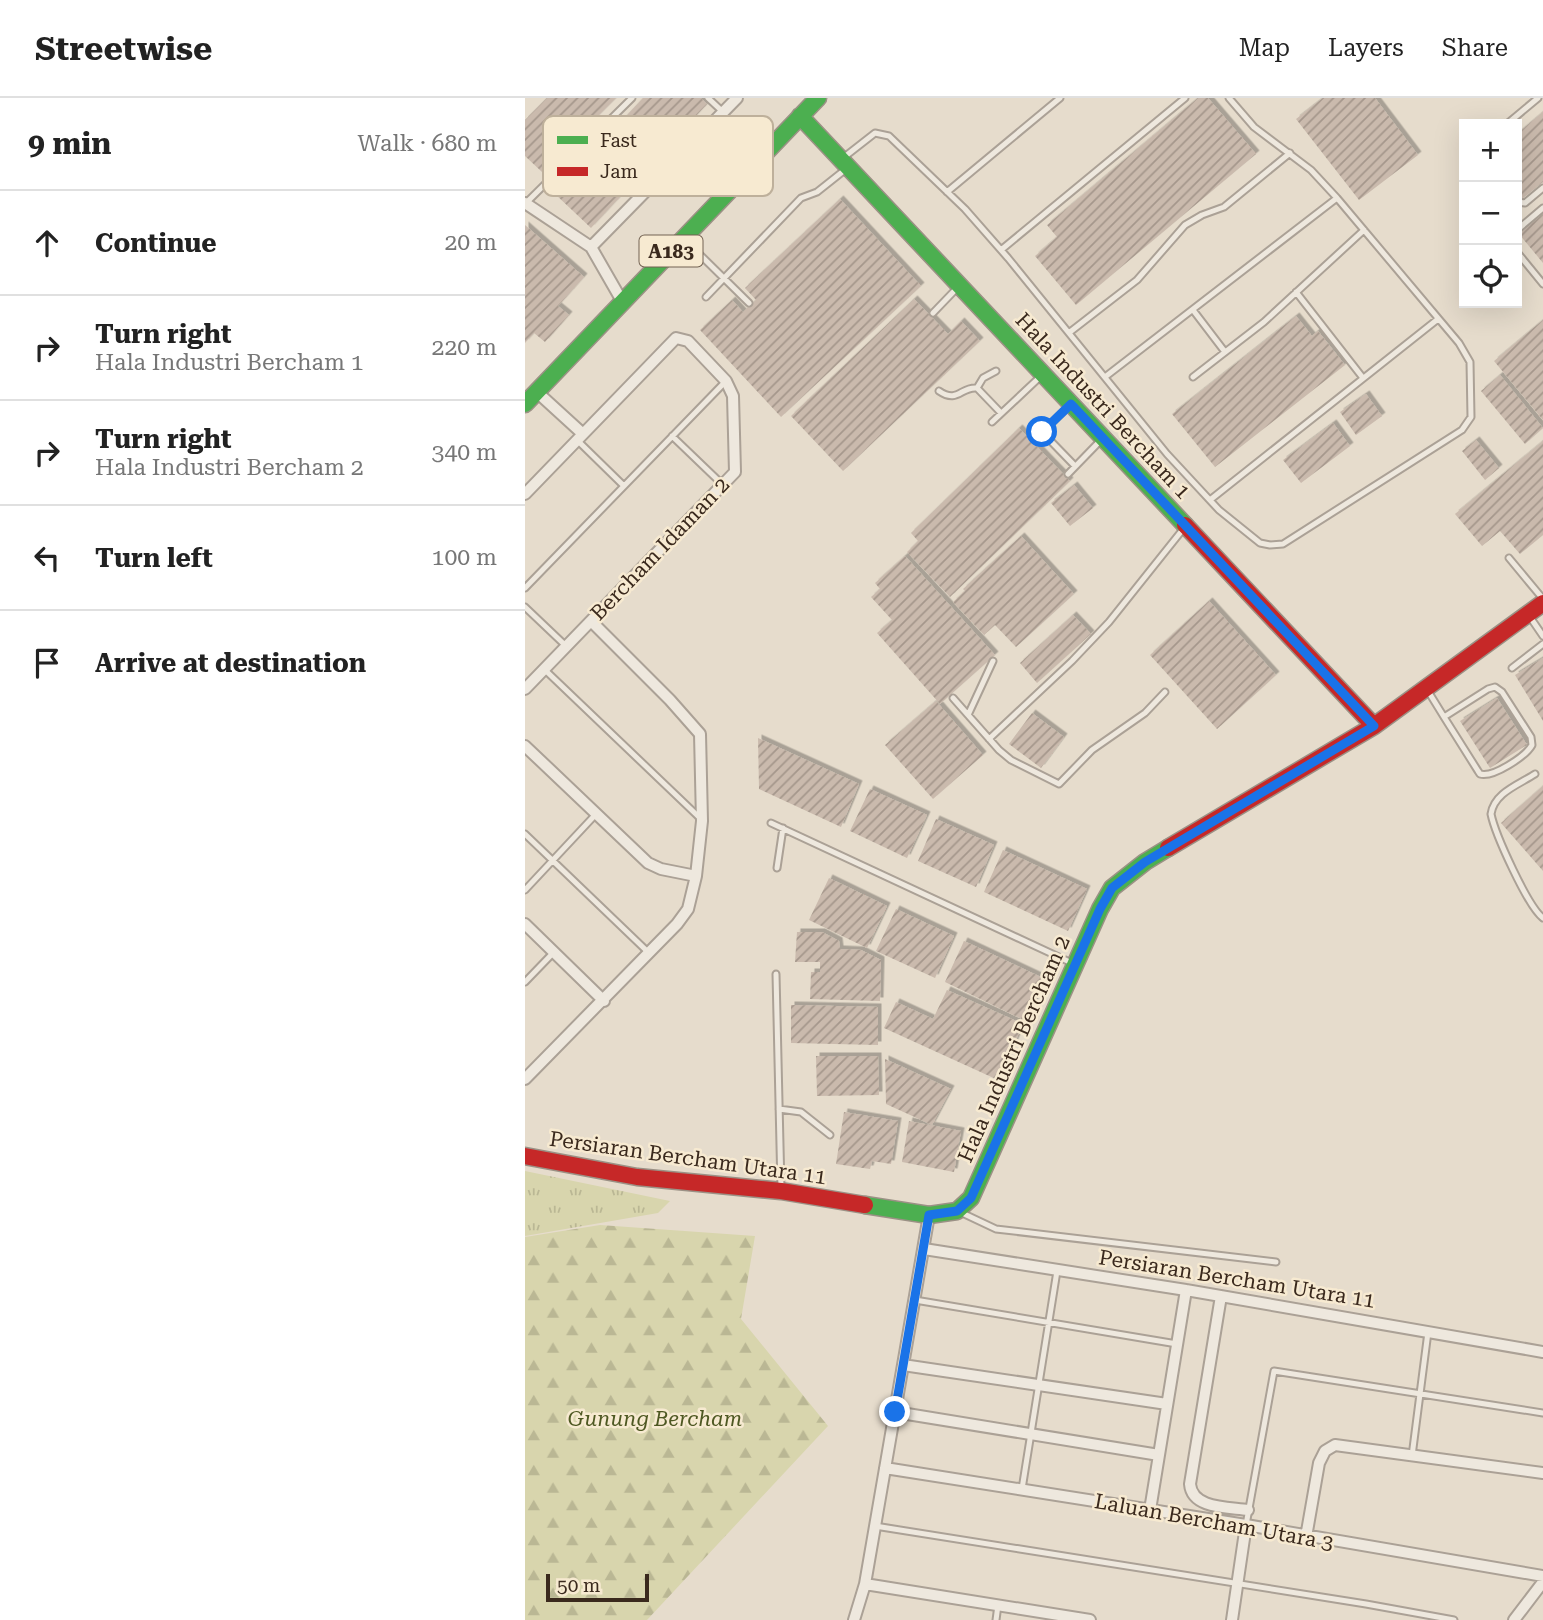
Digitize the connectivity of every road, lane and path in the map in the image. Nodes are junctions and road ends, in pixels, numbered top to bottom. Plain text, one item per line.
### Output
1 (632, 98) edge
2 (708, 98) edge
3 (737, 98) edge
4 (818, 98) edge
5 (1060, 98) edge
6 (1185, 98) edge
7 (1229, 98) edge
8 (1538, 98) edge
9 (723, 113) junction
10 (614, 116) edge
11 (720, 116) edge
12 (800, 116) junction
13 (1513, 119) edge
14 (773, 144) edge
15 (1290, 153) junction
16 (845, 163) junction
17 (543, 186) edge
18 (1543, 188) edge
19 (947, 192) junction
20 (641, 196) edge
21 (723, 196) edge
22 (1337, 198) junction
23 (526, 203) edge
24 (1522, 203) edge
25 (1543, 208) edge
26 (1522, 226) edge
27 (1364, 230) junction
28 (683, 238) junction
29 (591, 247) junction
30 (1001, 250) junction
31 (1522, 259) edge
32 (724, 278) junction
33 (1543, 284) edge
34 (960, 285) junction
35 (1296, 292) junction
36 (706, 297) dead end
37 (622, 302) junction
38 (749, 303) dead end
39 (1193, 310) junction
40 (933, 313) dead end
41 (1438, 319) junction
42 (1070, 332) junction
43 (1225, 352) junction
44 (996, 371) dead end
45 (1043, 373) junction
46 (1105, 377) junction
47 (1193, 377) dead end
48 (1363, 378) junction
49 (726, 381) junction
50 (977, 388) junction
51 (939, 391) dead end
52 (537, 392) junction
53 (525, 404) edge
54 (1071, 404) junction
55 (1001, 413) junction
56 (992, 422) dead end
57 (1042, 432) junction
58 (672, 436) junction
59 (580, 437) junction
60 (1104, 438) junction
61 (1035, 439) dead end
62 (1075, 466) junction
63 (1068, 474) dead end
64 (723, 485) junction
65 (624, 486) junction
66 (525, 494) edge
67 (1210, 500) junction
68 (1186, 525) junction
69 (1509, 558) dead end
70 (525, 588) edge
71 (1543, 601) edge
72 (525, 607) edge
73 (1528, 614) junction
74 (591, 621) junction
75 (1543, 636) edge
76 (1543, 645) edge
77 (566, 647) junction
78 (993, 661) dead end
79 (1512, 668) dead end
80 (544, 669) junction
81 (525, 689) edge
82 (1427, 689) junction
83 (1165, 692) dead end
84 (953, 698) dead end
85 (968, 715) junction
86 (1444, 717) junction
87 (1374, 726) junction
88 (989, 739) junction
89 (525, 746) edge
90 (1535, 774) dead end
91 (597, 813) junction
92 (702, 821) junction
93 (771, 823) dead end
94 (783, 828) junction
95 (525, 834) edge
96 (553, 861) junction
97 (777, 868) dead end
98 (696, 876) junction
99 (525, 890) edge
100 (1543, 918) edge
101 (525, 924) edge
102 (554, 952) junction
103 (649, 954) junction
104 (1074, 964) junction
105 (776, 974) dead end
106 (525, 982) edge
107 (604, 1000) junction
108 (525, 1079) edge
109 (779, 1109) junction
110 (831, 1135) dead end
111 (525, 1156) edge
112 (782, 1191) junction
113 (957, 1211) junction
114 (929, 1215) junction
115 (924, 1249) junction
116 (1276, 1262) dead end
117 (1058, 1271) junction
118 (1186, 1290) junction
119 (1221, 1296) junction
120 (915, 1300) junction
121 (1049, 1324) junction
122 (1428, 1332) junction
123 (1177, 1344) junction
124 (1543, 1352) edge
125 (903, 1365) junction
126 (1039, 1385) junction
127 (1420, 1394) junction
128 (1167, 1404) junction
129 (895, 1412) junction
130 (1543, 1413) edge
131 (1031, 1434) junction
132 (1159, 1455) junction
133 (1412, 1456) junction
134 (885, 1468) junction
135 (1543, 1474) edge
136 (1022, 1490) junction
137 (1150, 1510) junction
138 (1248, 1510) junction
139 (1246, 1525) junction
140 (875, 1526) junction
141 (1307, 1537) junction
142 (1543, 1576) edge
143 (1543, 1582) edge
144 (865, 1584) junction
145 (1237, 1585) junction
146 (998, 1605) junction
147 (1055, 1617) edge
148 (854, 1620) edge
149 (996, 1620) edge
150 (1090, 1620) edge
151 (1232, 1620) edge
152 (1454, 1620) edge
153 (1514, 1620) edge

1 - 10 lane
2 - 9 lane
3 - 9 street
4 - 12 street, A183
5 - 19 lane
6 - 30 lane
7 - 15 lane
8 - 13 lane
9 - 11 street
12 - 14 street, A183
12 - 16 street, Hala Industri Bercham 1
15 - 22 lane
15 - 42 lane
16 - 19 lane
16 - 32 lane
16 - 34 street, Hala Industri Bercham 1
17 - 23 lane
18 - 24 lane
19 - 30 lane
20 - 29 street
21 - 28 street, A183
22 - 27 lane
22 - 39 lane
23 - 29 street
25 - 26 lane
27 - 35 lane
27 - 41 lane
28 - 32 lane
28 - 37 street, A183
29 - 37 street
30 - 42 lane
31 - 33 lane
32 - 36 lane
32 - 38 lane
34 - 40 lane
34 - 45 street, Hala Industri Bercham 1
35 - 43 lane
35 - 48 lane
37 - 52 street, A183
39 - 43 lane
39 - 46 lane
41 - 48 lane
41 - 67 lane
42 - 46 lane
43 - 47 lane
44 - 50 lane
45 - 54 street, Hala Industri Bercham 1
45 - 55 lane
46 - 67 lane
48 - 67 lane
49 - 58 lane
49 - 59 street
49 - 64 street, Bercham Idaman 2
50 - 51 lane
50 - 55 lane
52 - 53 street, A183
52 - 59 street
54 - 57 lane
54 - 60 street, Hala Industri Bercham 1
55 - 56 lane
57 - 61 lane
57 - 62 lane
58 - 64 lane
58 - 65 lane
59 - 65 lane
59 - 66 street
60 - 62 lane
60 - 68 street, Hala Industri Bercham 1
62 - 63 lane
64 - 74 street, Bercham Idaman 2
65 - 70 lane
68 - 87 street, Hala Industri Bercham 1
68 - 88 lane
69 - 71 lane
71 - 73 street, Hala Industri Bercham 2
72 - 77 lane
73 - 75 lane
73 - 82 street, Hala Industri Bercham 2
74 - 77 street, Bercham Idaman 2
74 - 92 street
76 - 79 lane
77 - 80 street, Bercham Idaman 2
78 - 85 lane
80 - 81 street, Bercham Idaman 2
80 - 92 lane
82 - 86 lane
82 - 87 street, Hala Industri Bercham 2
83 - 88 lane
84 - 85 lane
85 - 88 lane
86 - 86 lane
87 - 104 street, Hala Industri Bercham 2
89 - 91 street
90 - 100 lane
91 - 96 lane
91 - 98 street
92 - 98 street
93 - 94 lane
94 - 97 lane
94 - 104 lane
95 - 96 lane
96 - 99 lane
96 - 103 lane
98 - 103 street
101 - 102 street
102 - 106 lane
102 - 107 street
103 - 107 street
104 - 113 street, Hala Industri Bercham 2
105 - 109 lane
107 - 108 street
109 - 110 lane
109 - 112 lane
111 - 112 street, Persiaran Bercham Utara 11
112 - 114 street, Persiaran Bercham Utara 11
113 - 114 street
113 - 116 lane
114 - 115 street
115 - 117 street, Persiaran Bercham Utara 11
115 - 120 street
117 - 118 street, Persiaran Bercham Utara 11
117 - 121 lane
118 - 119 street, Persiaran Bercham Utara 11
118 - 123 street
119 - 122 street, Persiaran Bercham Utara 11
119 - 138 street
120 - 121 lane
120 - 125 street
121 - 123 lane
121 - 126 lane
122 - 124 street, Persiaran Bercham Utara 11
122 - 127 lane
123 - 128 street
125 - 126 street
125 - 129 street
126 - 128 street
126 - 131 lane
127 - 130 lane
127 - 133 lane
127 - 138 lane
128 - 132 street
129 - 131 street
129 - 134 street
131 - 132 street
131 - 136 lane
132 - 137 street
133 - 135 street
133 - 141 street
134 - 136 street, Laluan Bercham Utara 3
134 - 140 street
136 - 137 street, Laluan Bercham Utara 3
137 - 139 street, Laluan Bercham Utara 3
138 - 139 lane
139 - 141 street, Laluan Bercham Utara 3
139 - 145 street
140 - 144 street
140 - 145 lane
141 - 142 street, Laluan Bercham Utara 3
143 - 153 street
144 - 146 street
144 - 148 street
145 - 151 street
145 - 152 lane
146 - 147 street
146 - 149 lane
147 - 150 street

